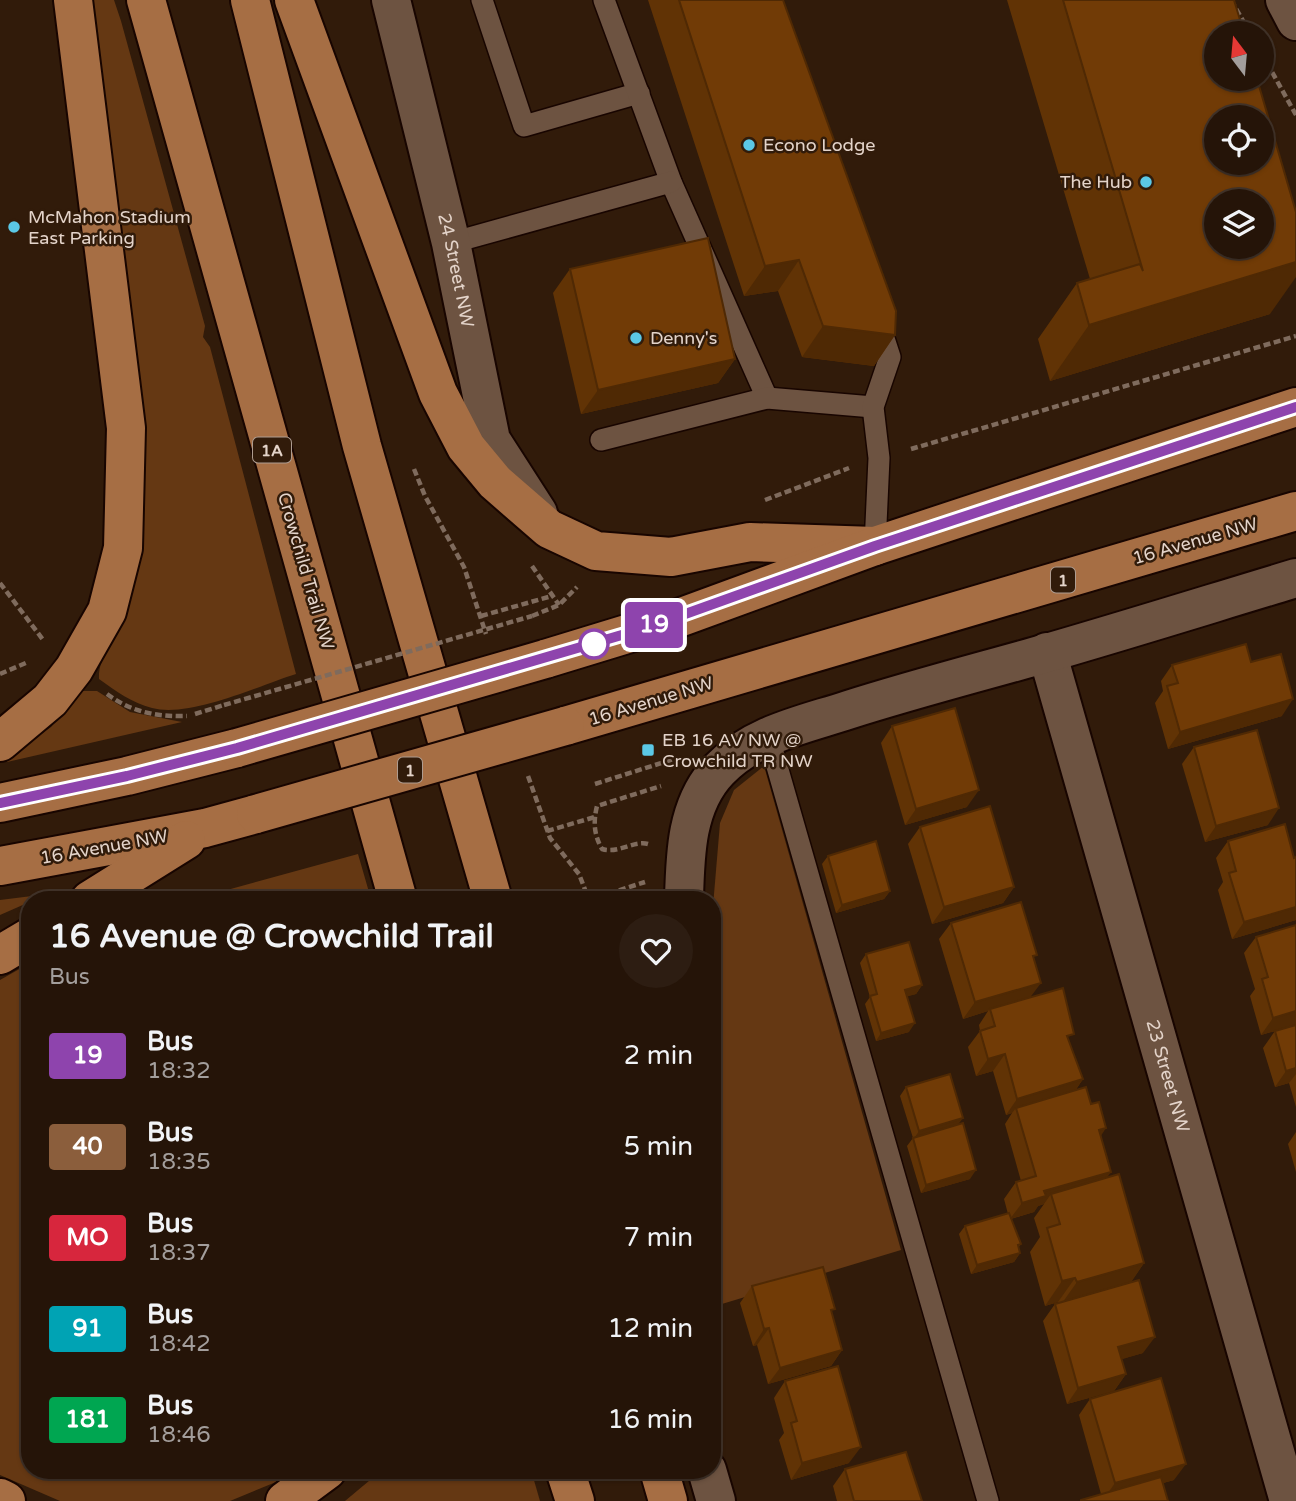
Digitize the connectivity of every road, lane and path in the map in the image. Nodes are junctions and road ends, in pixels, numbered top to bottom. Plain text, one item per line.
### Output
1 (73, 0) edge
2 (146, 0) edge
3 (250, 0) edge
4 (293, 0) edge
5 (391, 0) edge
6 (482, 0) edge
7 (604, 0) edge
8 (1231, 0) edge
9 (1285, 0) edge
10 (1243, 21) edge
11 (1296, 21) edge
12 (1274, 76) edge
13 (639, 93) junction
14 (1296, 115) edge
15 (671, 182) junction
16 (451, 243) junction
17 (869, 295) edge
18 (1296, 336) edge
19 (767, 398) junction
20 (873, 407) junction
21 (1296, 407) edge
22 (601, 440) dead end
23 (879, 458) junction
24 (410, 459) dead end
25 (759, 502) dead end
26 (1296, 511) edge
27 (549, 530) junction
28 (875, 546) junction
29 (530, 564) dead end
30 (1296, 578) edge
31 (584, 581) dead end
32 (0, 583) edge
33 (552, 596) junction
34 (559, 605) junction
35 (49, 647) dead end
36 (1047, 652) junction
37 (105, 692) dead end
38 (768, 735) junction
39 (0, 743) edge
40 (684, 754) dead end
41 (668, 762) junction
42 (674, 772) dead end
43 (670, 783) dead end
44 (595, 784) dead end
45 (0, 803) edge
46 (594, 817) junction
47 (544, 825) dead end
48 (205, 828) junction
49 (547, 831) junction
50 (652, 848) dead end
51 (0, 866) edge
52 (650, 880) dead end
53 (104, 891) edge
54 (395, 891) edge
55 (490, 891) edge
56 (586, 891) edge
57 (616, 891) edge
58 (684, 891) edge
59 (21, 942) edge
60 (0, 955) edge
61 (316, 1479) edge
62 (568, 1479) edge
63 (662, 1479) edge
64 (710, 1479) edge
65 (0, 1498) edge
66 (6, 1501) edge
67 (285, 1501) edge
68 (575, 1501) edge
69 (668, 1501) edge
70 (716, 1501) edge
71 (988, 1501) edge
72 (1289, 1501) edge

1 - 39 highway
2 - 54 highway, Crowchild Trail NW / 1A
3 - 55 highway
4 - 27 highway
5 - 16 street, 24 Street NW
6 - 13 lane
7 - 13 lane
8 - 10 path
9 - 11 street
12 - 14 path
13 - 15 lane
15 - 16 lane
15 - 19 lane
16 - 27 street, 24 Street NW
17 - 20 lane
18 - 23 path
19 - 20 lane
19 - 22 lane
20 - 23 lane
21 - 28 highway
23 - 25 path
23 - 28 lane
24 - 33 path
26 - 48 highway, 16 Avenue NW / 1, bridge
27 - 28 highway
28 - 45 highway, bridge
29 - 33 path
30 - 36 street
31 - 34 path
32 - 35 path
33 - 34 path
34 - 37 path, bridge
36 - 38 street
36 - 72 street, 23 Street NW
38 - 58 street
38 - 71 lane
40 - 41 path
41 - 42 path
41 - 44 path
43 - 46 path
46 - 49 path
46 - 50 path
47 - 49 path
48 - 51 highway, 16 Avenue NW / 1
48 - 53 highway
49 - 56 path
52 - 57 path
59 - 60 highway
61 - 67 highway
62 - 68 highway
63 - 69 highway
64 - 70 street
65 - 66 highway

